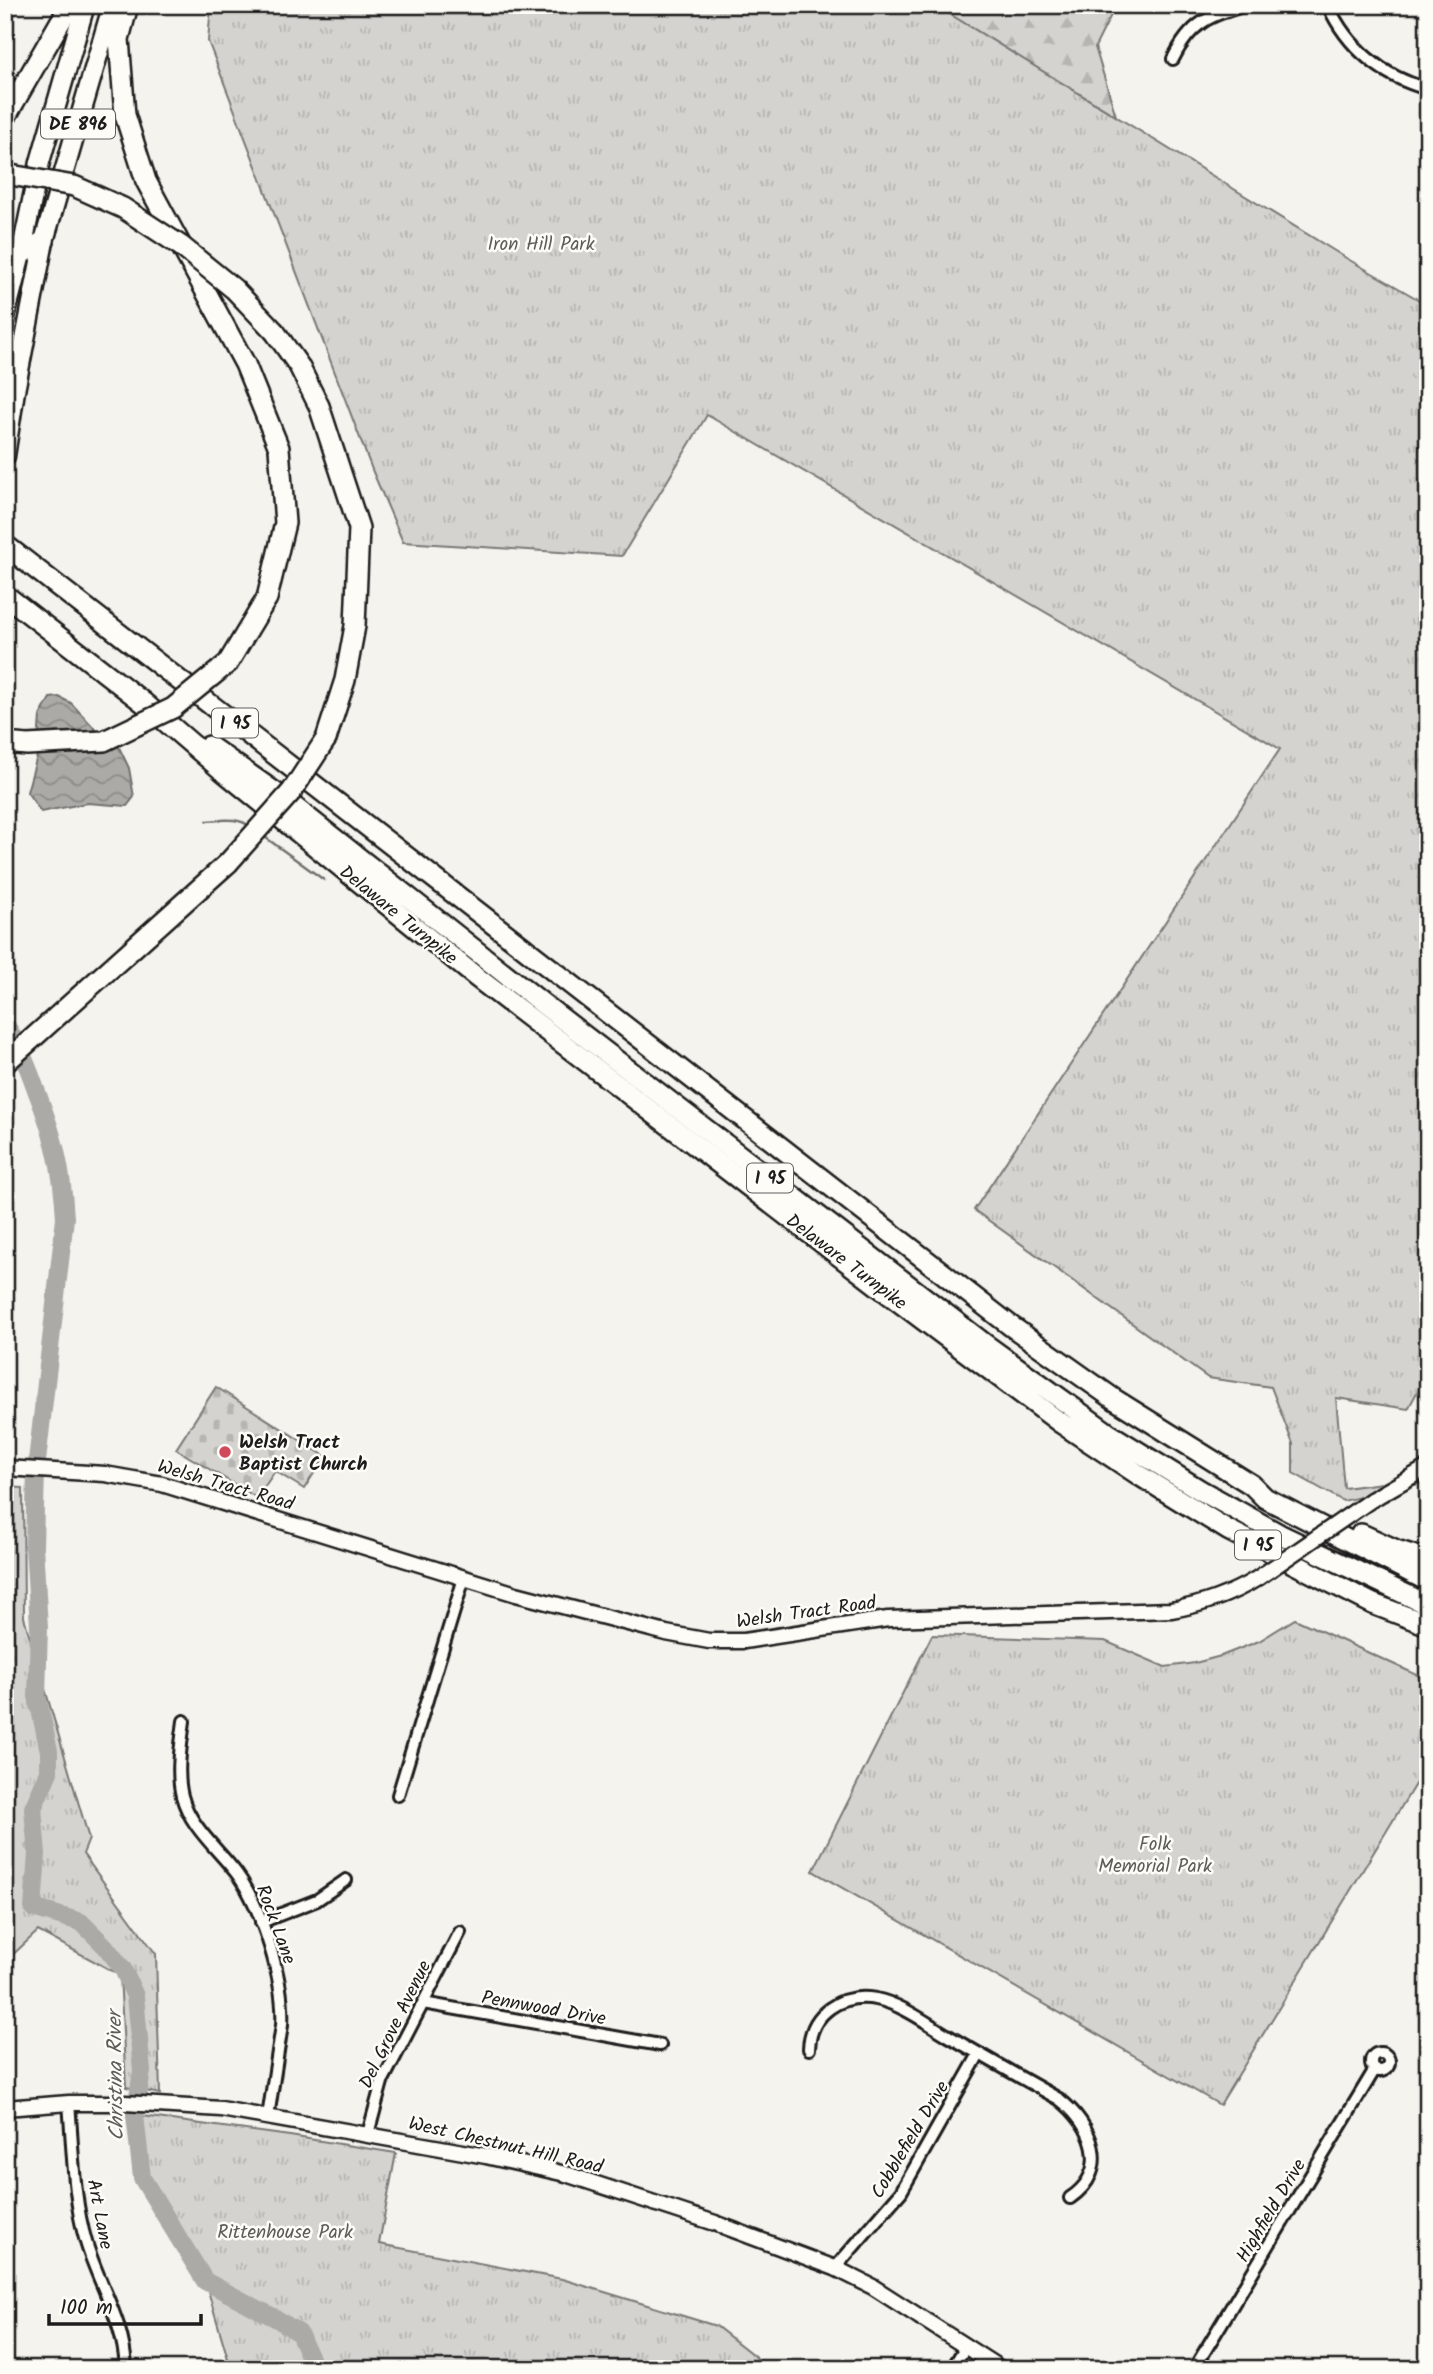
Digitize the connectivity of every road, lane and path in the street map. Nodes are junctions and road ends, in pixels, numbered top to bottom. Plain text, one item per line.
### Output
1 (70, 5) edge
2 (85, 5) edge
3 (1246, 5) edge
4 (1328, 5) edge
5 (118, 6) edge
6 (1173, 59) dead end
7 (1428, 89) edge
8 (5, 118) edge
9 (5, 174) edge
10 (44, 241) junction
11 (21, 254) junction
12 (5, 317) edge
13 (5, 456) edge
14 (5, 545) edge
15 (5, 595) edge
16 (144, 703) junction
17 (5, 743) edge
18 (5, 1063) edge
19 (1428, 1467) edge
20 (5, 1468) edge
21 (1252, 1485) junction
22 (1428, 1560) edge
23 (464, 1578) junction
24 (1428, 1581) edge
25 (1428, 1605) edge
26 (1428, 1625) edge
27 (184, 1721) dead end
28 (398, 1795) dead end
29 (346, 1880) dead end
30 (261, 1922) junction
31 (460, 1932) dead end
32 (423, 2003) junction
33 (660, 2045) dead end
34 (809, 2049) dead end
35 (979, 2054) junction
36 (1375, 2069) dead end
37 (69, 2104) junction
38 (5, 2108) edge
39 (268, 2117) junction
40 (368, 2134) junction
41 (1070, 2198) dead end
42 (835, 2267) junction
43 (966, 2346) junction
44 (126, 2369) edge
45 (952, 2369) edge
46 (1001, 2369) edge
47 (1194, 2369) edge

1 - 8 highway
2 - 11 main road, DE 896
3 - 6 street
4 - 7 street
5 - 10 main road, DE 896
5 - 17 highway, bridge
9 - 18 highway, bridge
10 - 11 highway
10 - 13 main road, DE 896
11 - 12 main road, DE 896
14 - 21 highway, I 95
15 - 16 highway, Delaware Turnpike / I 95
16 - 25 highway, Delaware Turnpike / I 95
16 - 26 highway, Delaware Turnpike / I 95
19 - 23 street, Welsh Tract Road, bridge
20 - 23 street, Welsh Tract Road
21 - 22 highway, I 95
21 - 24 highway, I 95
23 - 28 street
27 - 30 street, Rock Lane
29 - 30 street
30 - 39 street, Rock Lane
31 - 32 street, Del Grove Avenue
32 - 33 street, Pennwood Drive
32 - 40 street, Del Grove Avenue
34 - 35 street
35 - 41 street
35 - 42 street, Cobblefield Drive
36 - 47 street, Highfield Drive
37 - 38 street, West Chestnut Hill Road
37 - 39 street, West Chestnut Hill Road
37 - 44 street, Art Lane
39 - 40 street, West Chestnut Hill Road
40 - 42 street, West Chestnut Hill Road
42 - 43 street, West Chestnut Hill Road
43 - 45 street
43 - 46 street, West Chestnut Hill Road

